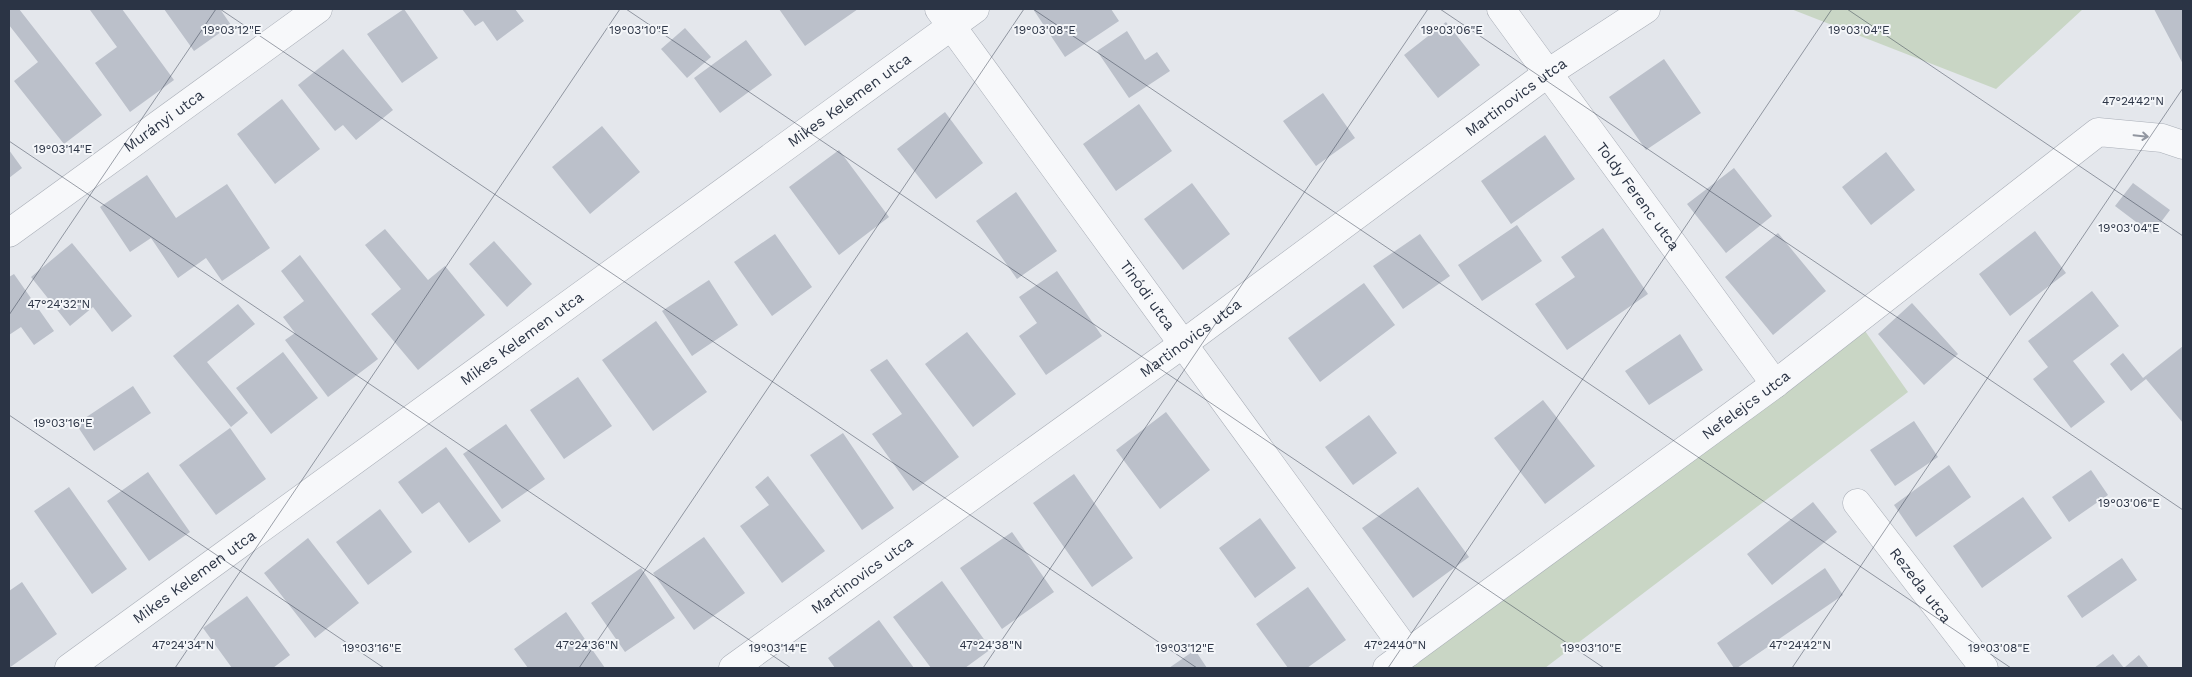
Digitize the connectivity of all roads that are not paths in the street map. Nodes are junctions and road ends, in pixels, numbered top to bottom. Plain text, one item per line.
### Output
1 (318, 9) edge
2 (975, 9) edge
3 (1501, 9) edge
4 (1646, 9) edge
5 (945, 18) edge
6 (1548, 73) junction
7 (2183, 145) edge
8 (9, 232) edge
9 (1183, 344) junction
10 (1775, 384) junction
11 (1857, 503) dead end
12 (1398, 661) edge
13 (69, 668) edge
14 (733, 668) edge
15 (1984, 668) edge

1 - 8 street, Murányi utca
2 - 5 street, Mikes Kelemen utca
3 - 6 street, Toldy Ferenc utca
4 - 6 street, Martinovics utca
5 - 9 street, Tinódi utca
5 - 13 street, Mikes Kelemen utca
6 - 9 street, Martinovics utca
6 - 10 street, Toldy Ferenc utca
10 -> 7 street, Nefelejcs utca
9 - 12 street, Tinódi utca
9 - 14 street, Martinovics utca
10 - 12 street, Nefelejcs utca
11 - 15 street, Rezeda utca

